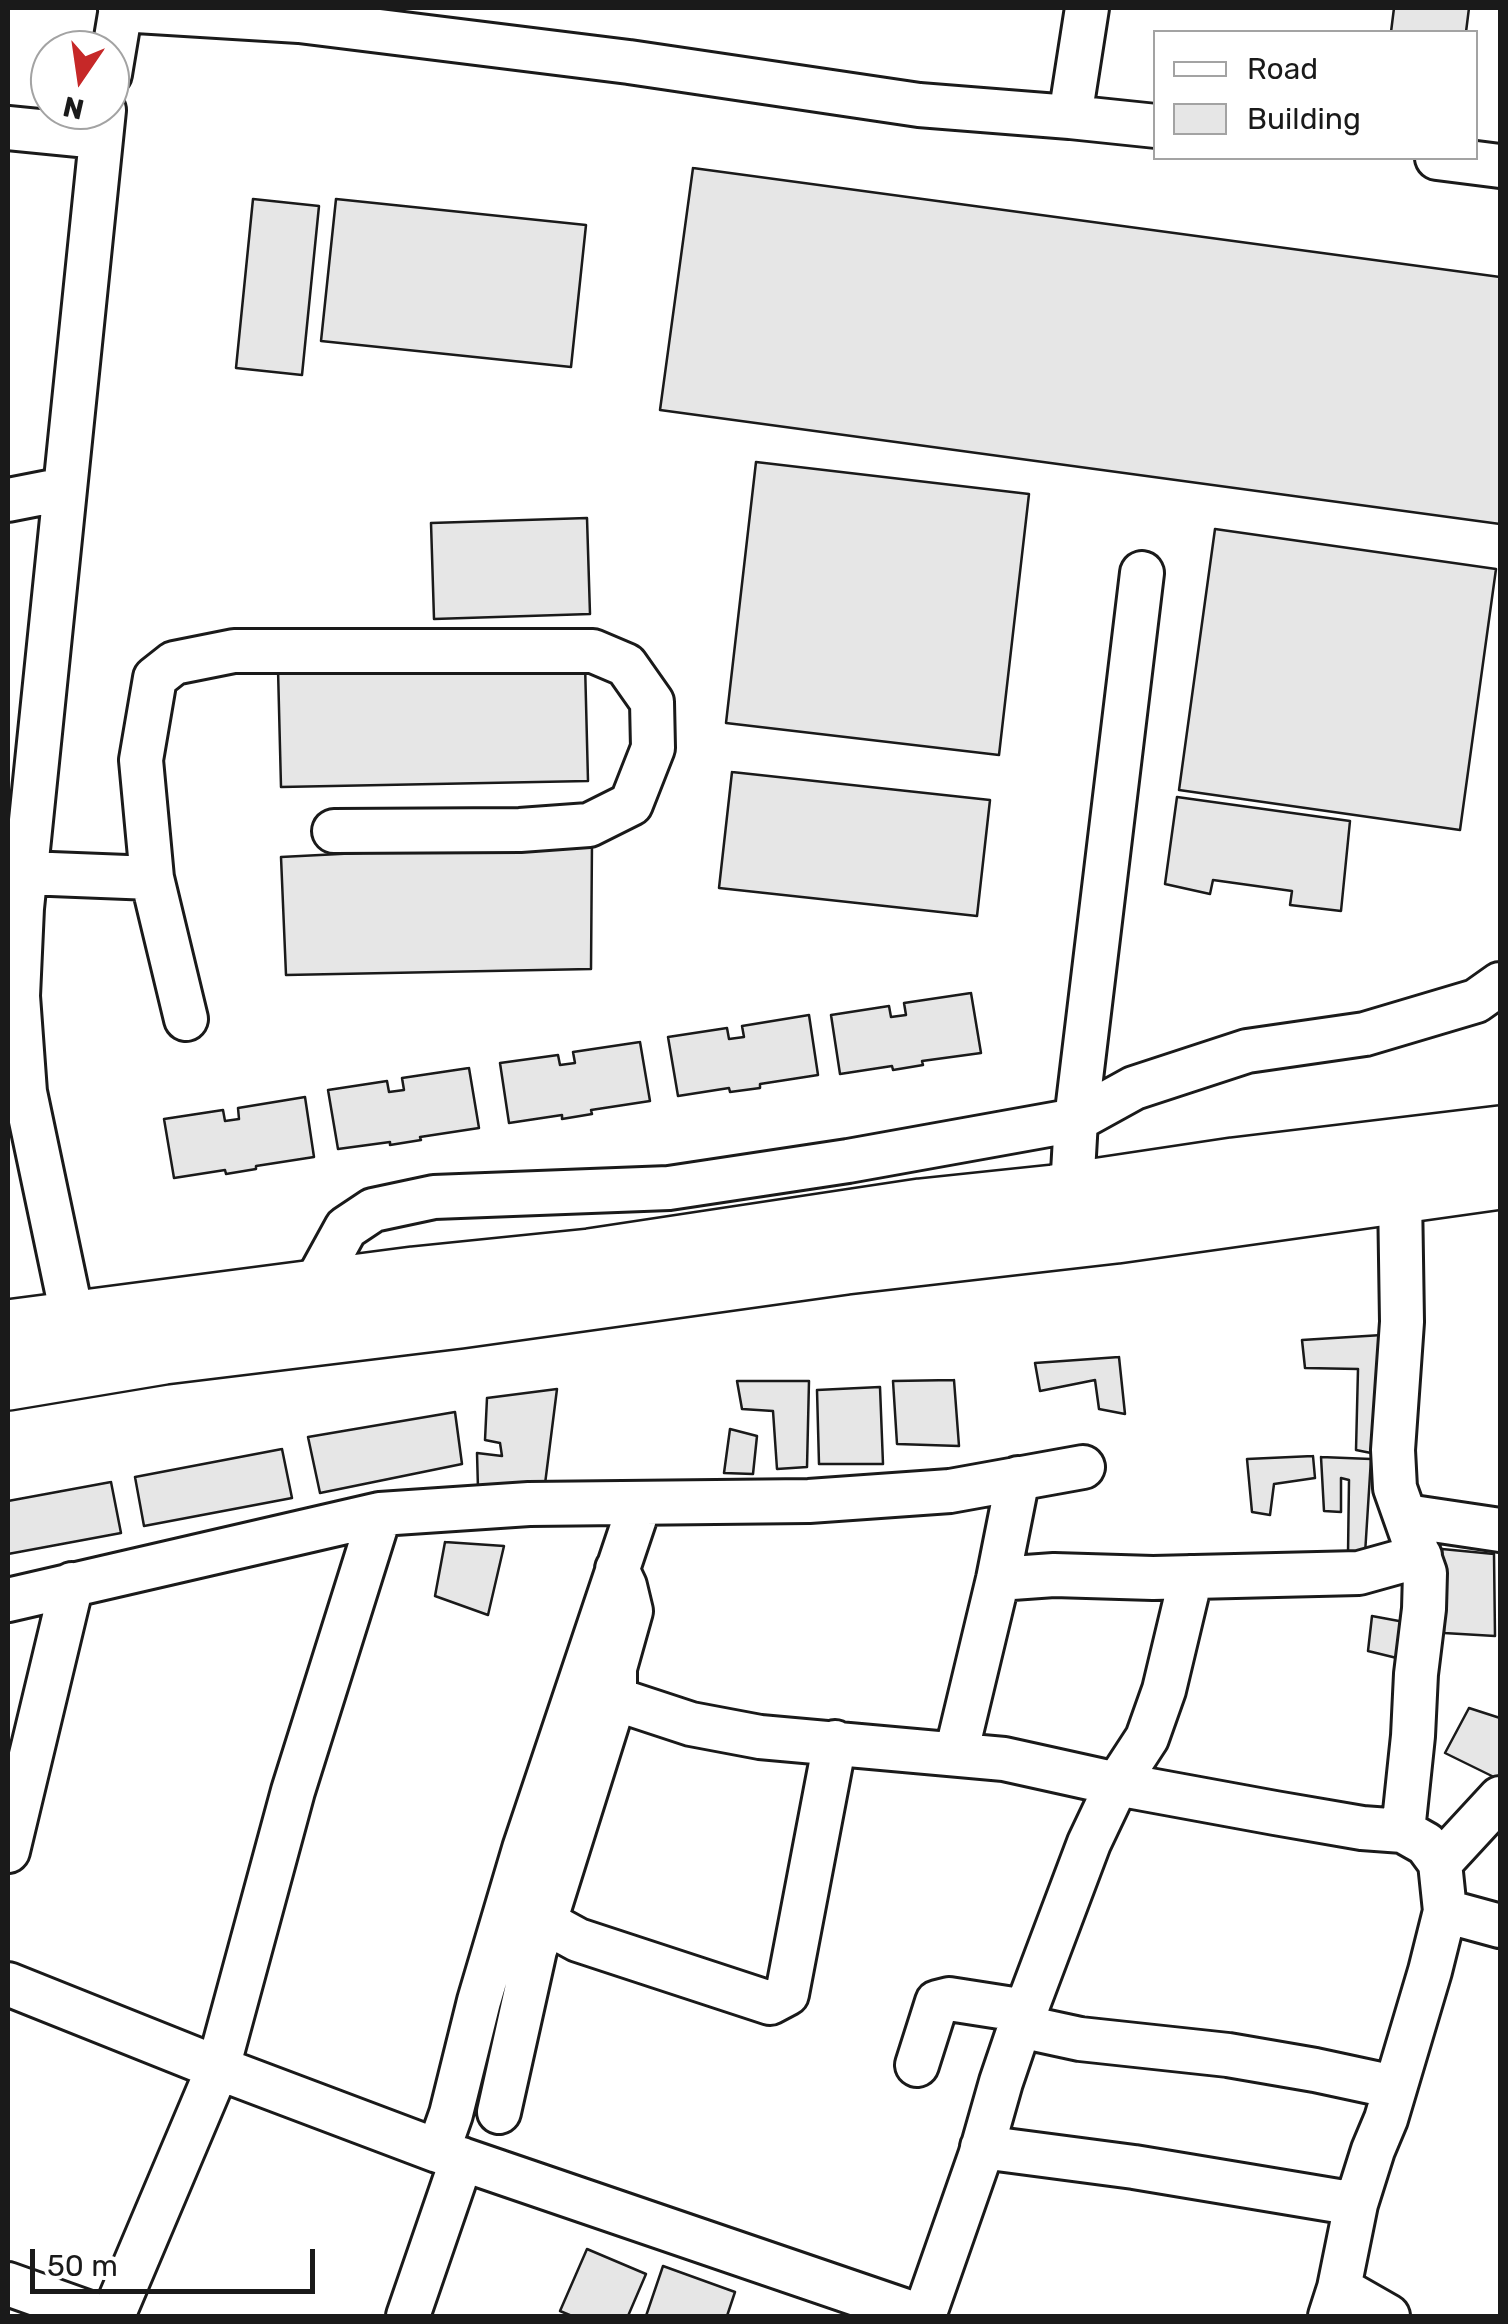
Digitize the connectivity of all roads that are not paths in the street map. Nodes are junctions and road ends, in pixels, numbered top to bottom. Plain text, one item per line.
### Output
1 (1087, 8) edge
2 (121, 9) edge
3 (1070, 117) junction
4 (1153, 126) edge
5 (101, 130) edge
6 (1453, 160) edge
7 (1500, 166) edge
8 (64, 489) junction
9 (8, 500) edge
10 (1142, 573) dead end
11 (26, 688) edge
12 (334, 832) dead end
13 (26, 873) junction
14 (152, 878) junction
15 (1500, 984) edge
16 (186, 1018) dead end
17 (1076, 1120) junction
18 (1500, 1134) edge
19 (1500, 1181) edge
20 (1072, 1190) junction
21 (1400, 1195) junction
22 (313, 1288) junction
23 (72, 1320) junction
24 (8, 1328) edge
25 (8, 1382) edge
26 (1082, 1466) dead end
27 (1018, 1478) junction
28 (640, 1503) junction
29 (380, 1514) junction
30 (1406, 1516) junction
31 (1500, 1530) edge
32 (1420, 1556) junction
33 (617, 1570) junction
34 (1191, 1577) junction
35 (998, 1579) junction
36 (72, 1584) junction
37 (8, 1600) edge
38 (615, 1699) junction
39 (835, 1742) junction
40 (956, 1754) junction
41 (1118, 1784) junction
42 (1500, 1798) edge
43 (1403, 1831) junction
44 (8, 1851) edge
45 (1440, 1863) junction
46 (1445, 1911) junction
47 (545, 1922) junction
48 (1500, 1926) edge
49 (8, 1984) edge
50 (1023, 2018) junction
51 (917, 2065) dead end
52 (218, 2068) junction
53 (1394, 2087) junction
54 (499, 2112) dead end
55 (982, 2147) junction
56 (450, 2155) junction
57 (1356, 2204) junction
58 (8, 2284) edge
59 (1334, 2302) edge
60 (98, 2316) edge
61 (112, 2316) edge
62 (408, 2316) edge
63 (923, 2316) edge
64 (1388, 2316) edge

1 - 3 street
2 - 3 street
3 - 4 street
5 - 8 street
6 - 7 street
8 - 9 street
8 - 11 street
10 - 17 street
11 - 13 street
12 - 14 street
13 - 14 street
13 - 23 street
14 - 16 street
15 - 17 street
17 - 20 street
17 - 22 street
18 - 20 main road
19 - 21 main road
20 - 22 main road
21 - 25 main road
21 - 30 street
22 - 23 main road
23 - 24 main road
26 - 27 street
27 - 28 street
27 - 35 street
28 - 29 street
28 - 33 street
29 - 36 street
29 - 52 street
30 - 31 street
30 - 32 street
32 - 34 street
32 - 43 street
33 - 38 street
33 - 56 street
34 - 35 street
34 - 41 street
35 - 40 street
36 - 37 street
36 - 44 street
38 - 39 street
38 - 47 street
39 - 40 street
39 - 47 street
40 - 41 street
41 - 43 street
41 - 50 street
42 - 45 street
43 - 45 street
45 - 46 street
46 - 48 street
46 - 53 street
47 - 54 street
49 - 52 street
50 - 51 street
50 - 53 street
50 - 55 street
52 - 56 street
52 - 61 street
53 - 57 street
55 - 57 street
55 - 63 street
56 - 62 street
56 - 63 street
57 - 59 street
58 - 60 street
59 - 64 street

